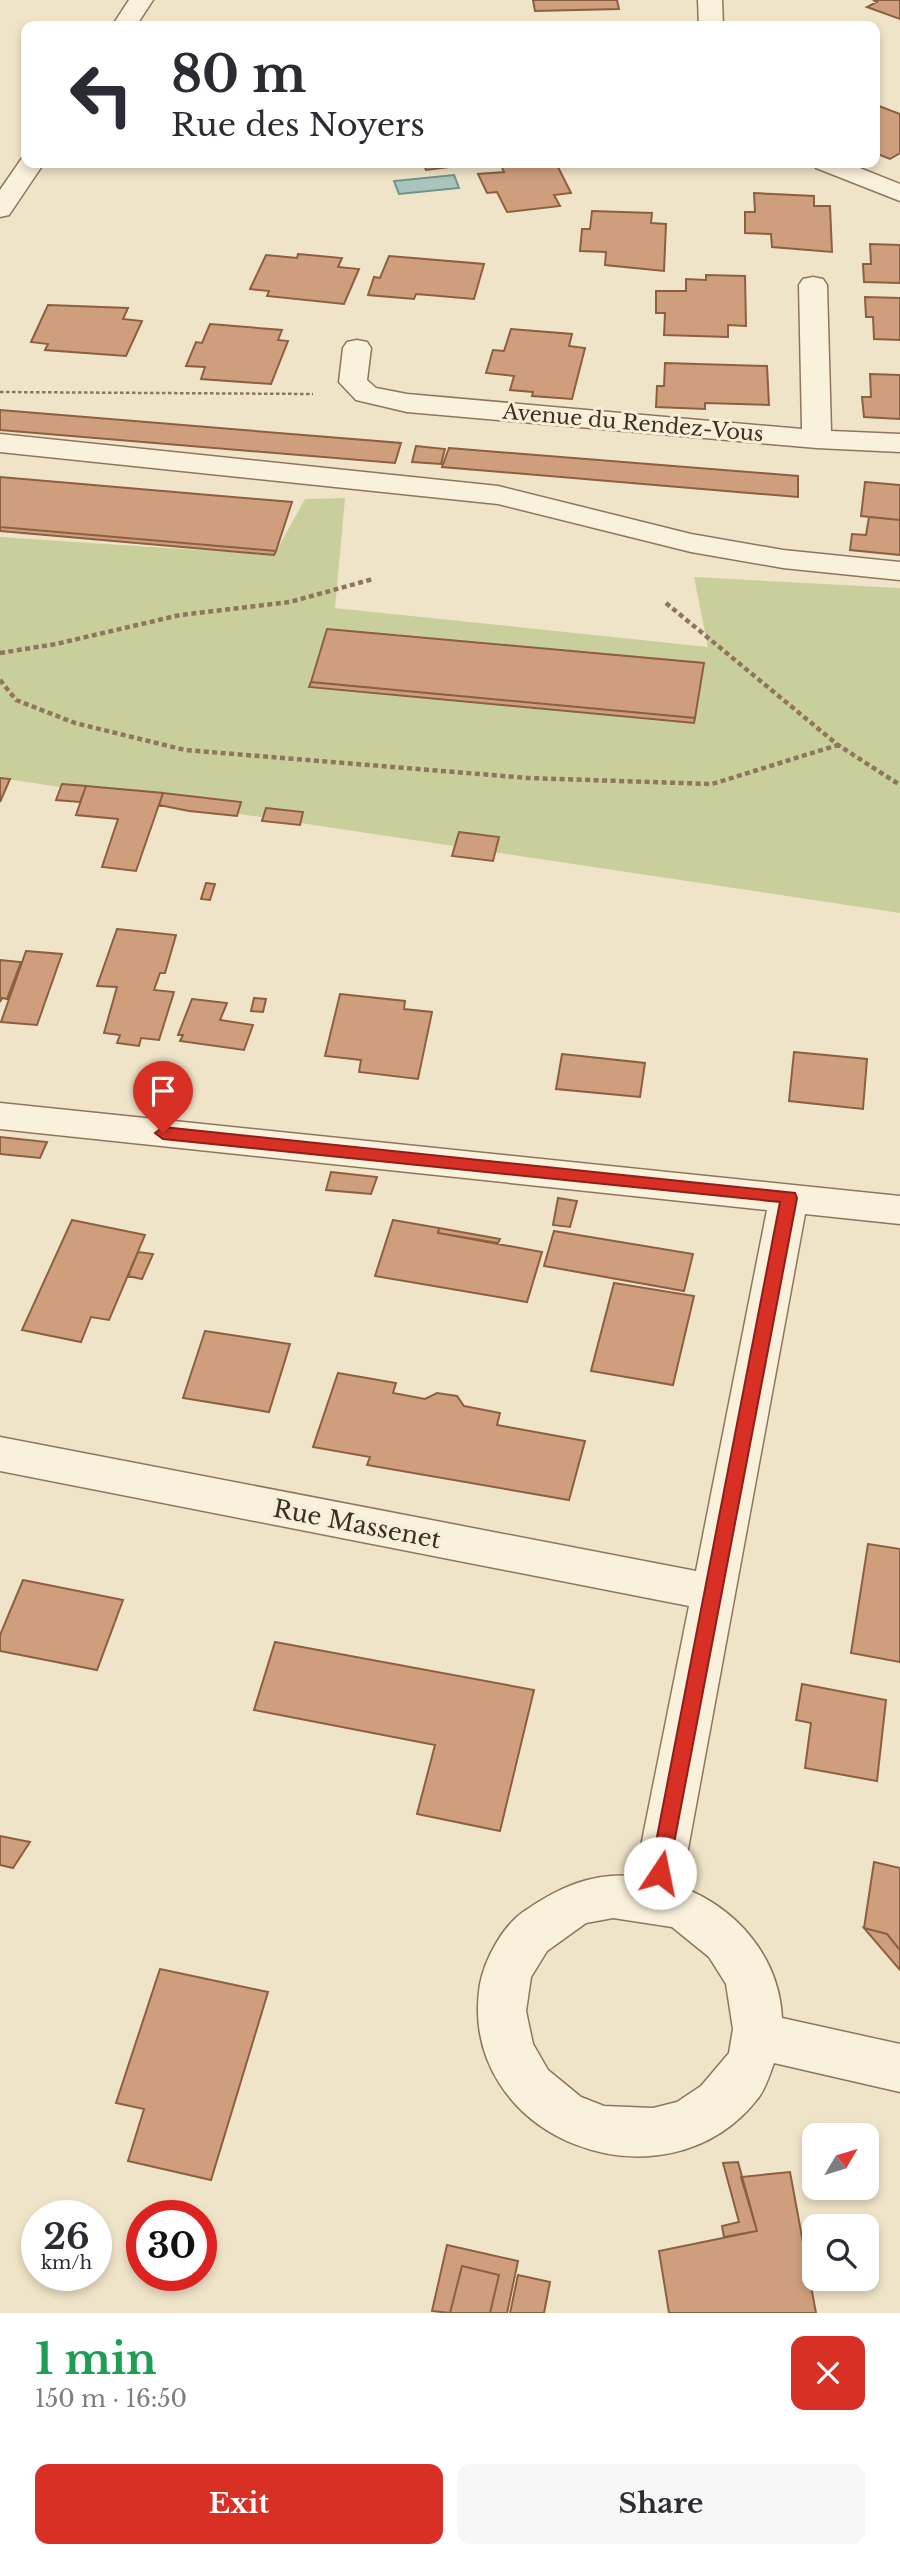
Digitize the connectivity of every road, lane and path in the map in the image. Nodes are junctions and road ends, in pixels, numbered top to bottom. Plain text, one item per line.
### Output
1 (141, 0) edge
2 (710, 0) edge
3 (127, 21) edge
4 (711, 21) edge
5 (28, 168) edge
6 (838, 168) edge
7 (900, 193) edge
8 (0, 209) edge
9 (813, 285) dead end
10 (356, 348) dead end
11 (0, 392) edge
12 (366, 394) junction
13 (817, 439) junction
14 (0, 443) edge
15 (900, 443) edge
16 (900, 571) edge
17 (373, 579) dead end
18 (666, 603) dead end
19 (0, 653) edge
20 (0, 680) edge
21 (838, 746) junction
22 (900, 785) edge
23 (0, 1116) edge
24 (789, 1198) junction
25 (900, 1210) edge
26 (0, 1454) edge
27 (714, 1593) junction
28 (655, 1899) junction
29 (758, 2036) junction
30 (900, 2068) edge

1 - 3 street
2 - 4 street
5 - 8 street
6 - 7 street
9 - 13 street
10 - 12 street
11 - 12 path
12 - 13 street, Avenue du Rendez-Vous
13 - 15 street, Avenue du Rendez-Vous
14 - 16 street
17 - 19 path
18 - 21 path
20 - 21 path
21 - 22 path
23 - 24 street
24 - 25 street
24 - 27 street
26 - 27 street, Rue Massenet
27 - 28 street
28 - 29 street
28 - 29 street
29 - 30 street

